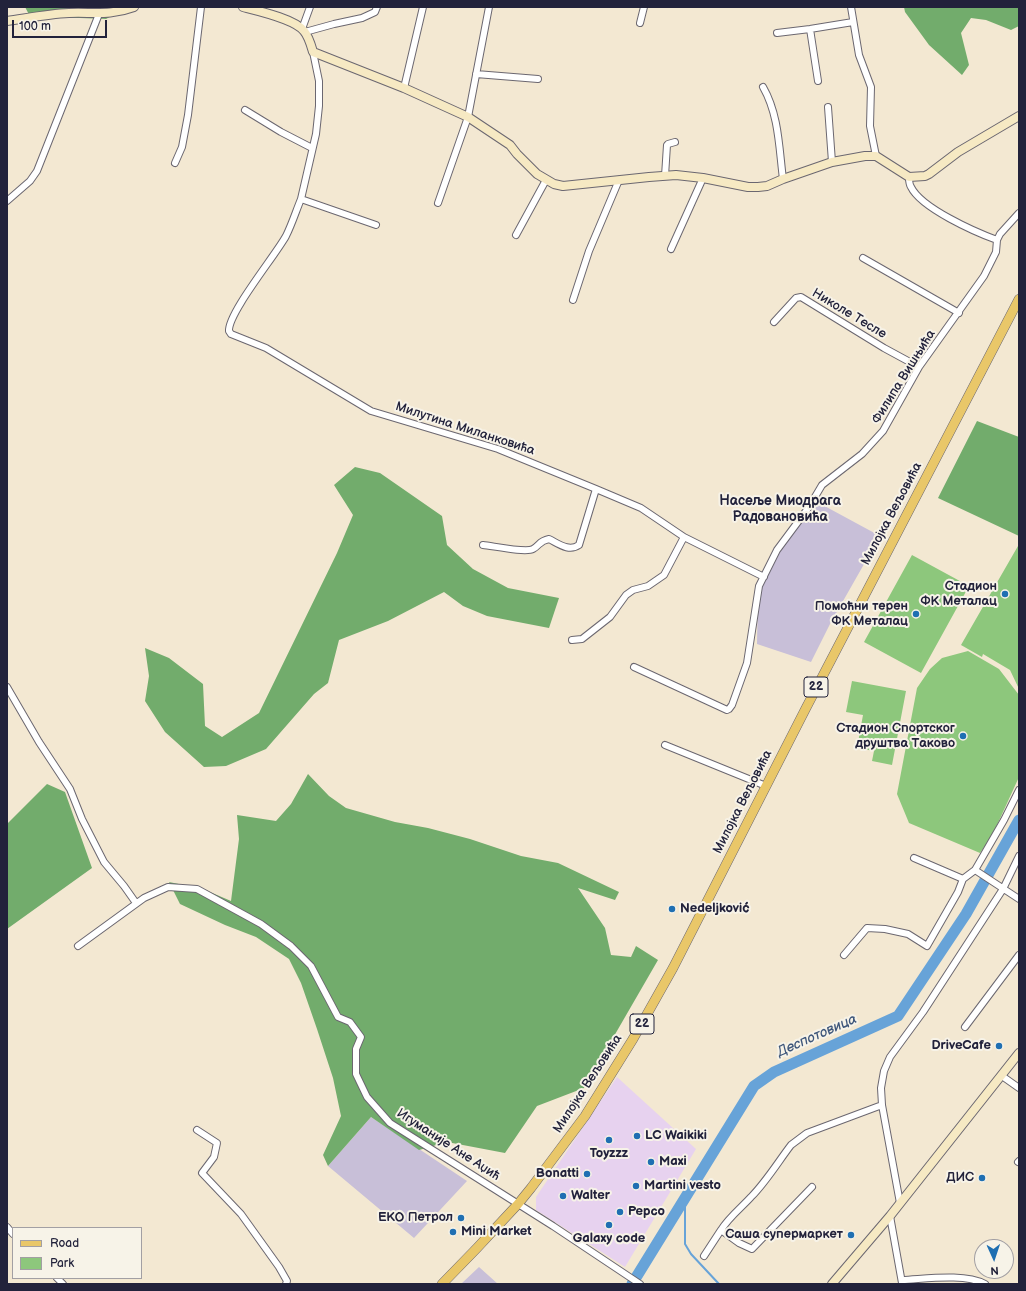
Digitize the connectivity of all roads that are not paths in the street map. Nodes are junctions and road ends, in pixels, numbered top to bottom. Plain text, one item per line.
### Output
1 (134, 7) edge
2 (201, 7) edge
3 (243, 7) edge
4 (310, 7) edge
5 (377, 7) edge
6 (423, 7) edge
7 (489, 7) edge
8 (644, 7) edge
9 (851, 7) edge
10 (99, 14) junction
11 (7, 21) edge
12 (853, 22) junction
13 (640, 24) dead end
14 (810, 29) junction
15 (304, 30) junction
16 (777, 33) dead end
17 (313, 52) junction
18 (476, 74) junction
19 (538, 79) dead end
20 (818, 81) dead end
21 (763, 87) dead end
22 (404, 88) junction
23 (828, 107) dead end
24 (245, 110) dead end
25 (1019, 116) edge
26 (468, 117) junction
27 (675, 142) dead end
28 (312, 148) junction
29 (876, 156) junction
30 (832, 162) junction
31 (175, 163) dead end
32 (665, 176) junction
33 (703, 178) junction
34 (909, 178) junction
35 (783, 179) junction
36 (546, 180) junction
37 (619, 180) junction
38 (301, 199) junction
39 (7, 201) edge
40 (438, 203) dead end
41 (1019, 213) edge
42 (376, 225) dead end
43 (516, 235) dead end
44 (997, 240) junction
45 (671, 250) dead end
46 (863, 258) dead end
47 (574, 300) dead end
48 (1019, 300) edge
49 (959, 313) junction
50 (774, 322) dead end
51 (919, 367) junction
52 (596, 488) junction
53 (684, 537) junction
54 (483, 544) dead end
55 (764, 577) junction
56 (572, 640) dead end
57 (634, 667) dead end
58 (7, 686) edge
59 (665, 745) dead end
60 (766, 786) junction
61 (1019, 790) edge
62 (1019, 856) edge
63 (914, 858) dead end
64 (977, 872) junction
65 (963, 879) junction
66 (1002, 889) junction
67 (1019, 899) edge
68 (136, 903) junction
69 (78, 946) dead end
70 (844, 955) dead end
71 (1019, 955) edge
72 (965, 1027) dead end
73 (1019, 1053) edge
74 (1002, 1076) junction
75 (1019, 1088) edge
76 (882, 1105) junction
77 (197, 1130) dead end
78 (812, 1187) dead end
79 (900, 1203) junction
80 (518, 1204) junction
81 (890, 1216) junction
82 (721, 1230) junction
83 (704, 1256) dead end
84 (903, 1283) edge
85 (983, 1283) edge
86 (286, 1284) edge
87 (442, 1284) edge
88 (640, 1284) edge
89 (832, 1284) edge

1 - 10 street
2 - 31 street
3 - 15 street
4 - 15 street
5 - 15 street
6 - 22 street
7 - 18 street
8 - 13 street
9 - 12 street
10 - 11 street
10 - 39 street
12 - 14 street
12 - 29 street
14 - 16 street
14 - 20 street
15 - 17 street
17 - 22 street
17 - 28 street
18 - 19 street
18 - 26 street
21 - 35 street
22 - 26 street
23 - 30 street
24 - 28 street
25 - 34 street
26 - 36 street
26 - 40 street
27 - 32 street
28 - 38 street
29 - 30 street
29 - 34 street
30 - 35 street
32 - 33 street
32 - 37 street
33 - 35 street
33 - 45 street
34 - 44 street
36 - 37 street
36 - 43 street
37 - 47 street
38 - 42 street
38 - 52 street, Милутина Миланковића
41 - 44 street, Филипа Вишњића
44 - 49 street, Филипа Вишњића
46 - 49 street
48 - 60 main road, Милојка Вељовића / 22
49 - 51 street, Филипа Вишњића
50 - 51 street, Николе Тесле
51 - 55 street, Филипа Вишњића
52 - 53 street, Милутина Миланковића
52 - 54 street
53 - 55 street, Милутина Миланковића
53 - 56 street
55 - 57 street, Филипа Вишњића
58 - 68 street
59 - 60 street
60 - 80 main road, Милојка Вељовића / 22
61 - 64 street
62 - 66 street
63 - 65 street
64 - 65 street
64 - 66 street
65 - 70 street
66 - 67 street
66 - 76 street
68 - 69 street, Игуманије Ане Аџић
68 - 80 street, Игуманије Ане Аџић
71 - 72 street
73 - 74 street
74 - 75 street
74 - 79 street
76 - 79 street
76 - 82 street
77 - 86 street
78 - 82 street
79 - 81 street
80 - 87 main road, Милојка Вељовића / 22
80 - 88 street
81 - 84 street
81 - 89 street
82 - 83 street
84 - 85 street

